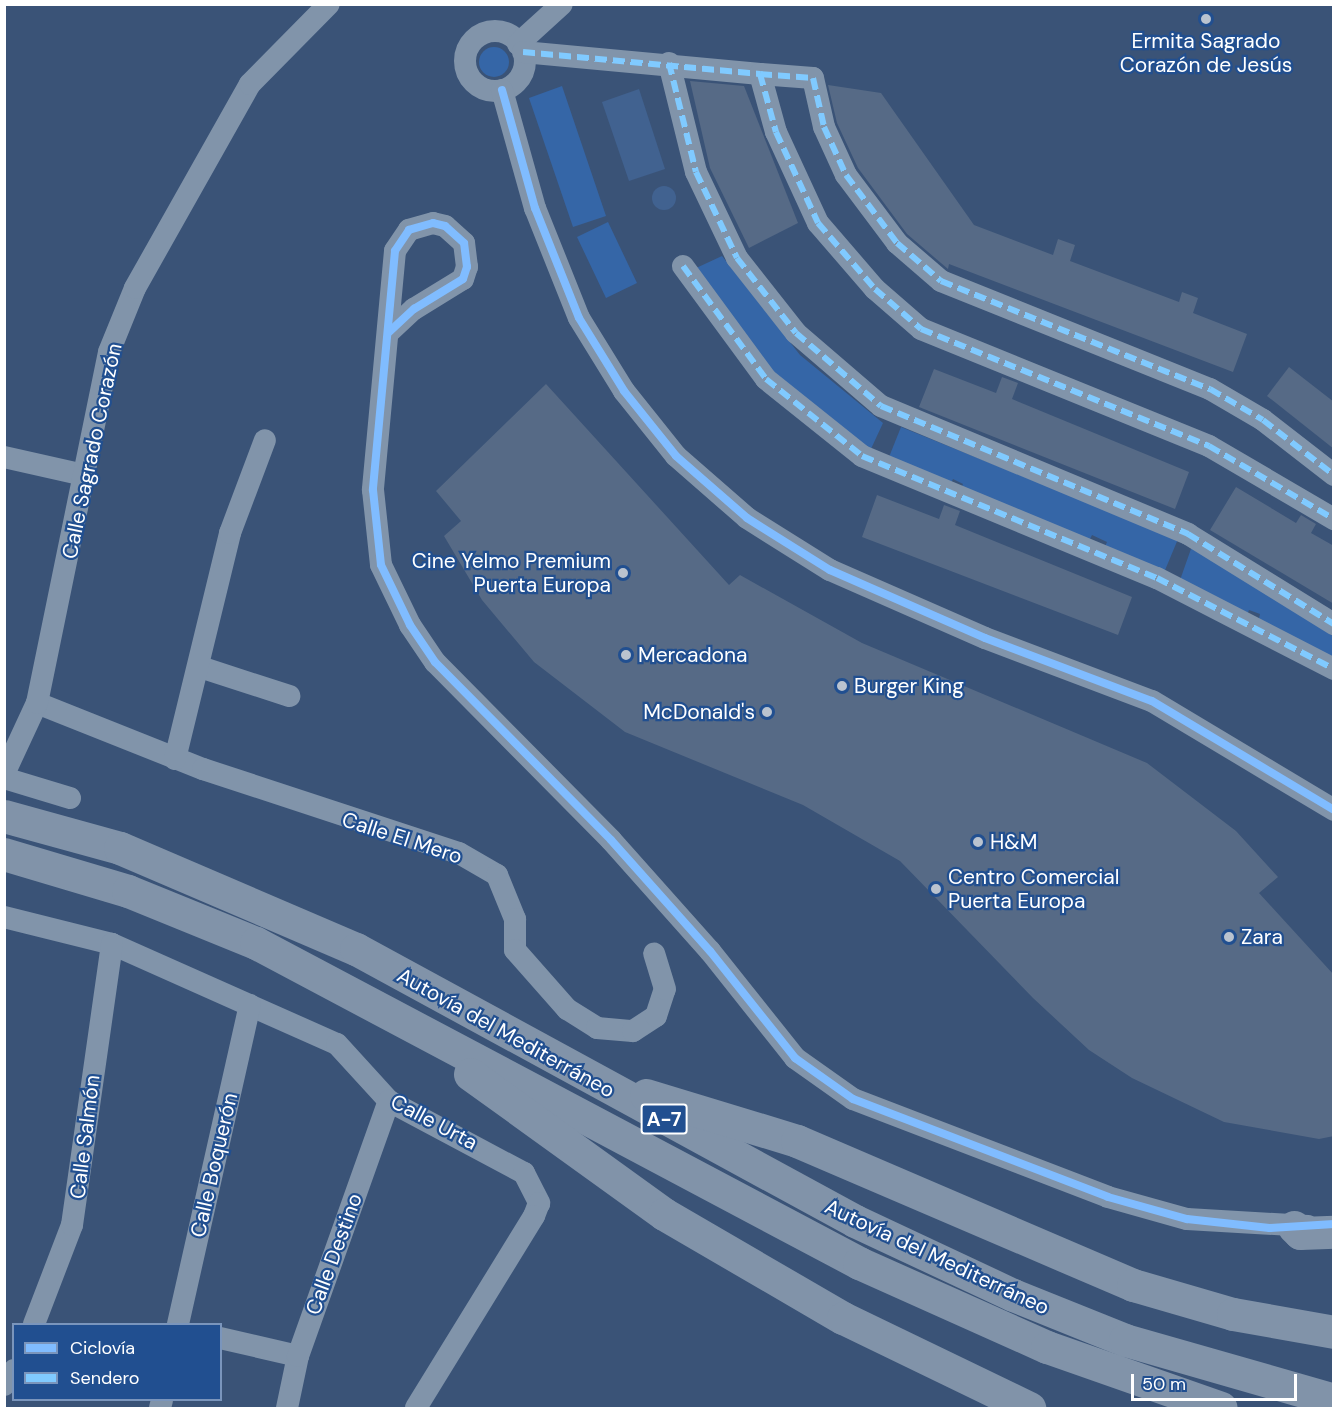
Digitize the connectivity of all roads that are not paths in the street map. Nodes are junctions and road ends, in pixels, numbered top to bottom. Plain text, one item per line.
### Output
1 (329, 4) edge
2 (562, 4) edge
3 (521, 48) junction
4 (669, 63) junction
5 (760, 74) junction
6 (502, 90) junction
7 (683, 266) dead end
8 (389, 332) junction
9 (265, 440) dead end
10 (4, 457) edge
11 (1334, 475) edge
12 (84, 476) junction
13 (1334, 519) edge
14 (1334, 624) edge
15 (200, 667) junction
16 (1334, 669) edge
17 (288, 696) dead end
18 (37, 703) junction
19 (175, 759) junction
20 (4, 776) edge
21 (70, 798) dead end
22 (1334, 810) edge
23 (4, 816) edge
24 (4, 854) edge
25 (4, 917) edge
26 (112, 944) junction
27 (654, 954) dead end
28 (250, 1005) junction
29 (429, 1032) junction
30 (594, 1082) junction
31 (389, 1101) junction
32 (1334, 1224) edge
33 (1294, 1227) junction
34 (1334, 1232) edge
35 (1233, 1314) junction
36 (1334, 1320) edge
37 (34, 1323) edge
38 (178, 1323) edge
39 (1334, 1332) edge
40 (222, 1338) edge
41 (298, 1356) junction
42 (1334, 1400) edge
43 (287, 1408) edge
44 (416, 1408) edge
45 (1029, 1408) edge
46 (1221, 1408) edge

1 - 12 street, Calle Sagrado Corazón
2 - 3 street
3 - 4 street
3 - 6 street
3 - 6 street
4 - 5 street
4 - 14 street
5 - 11 street
5 - 13 street
6 - 22 street
7 - 16 street
8 - 8 street
8 - 33 street
9 - 15 street
10 - 12 street
12 - 18 street, Calle Sagrado Corazón
15 - 17 street
15 - 19 street
18 - 19 street, Calle El Mero
18 - 20 street, Calle Sagrado Corazón
19 - 27 street, Calle El Mero
20 - 21 street
23 - 30 highway, Autovía del Mediterráneo / A-7
24 - 29 highway, Autovía del Mediterráneo / A-7
25 - 26 street, Calle Urta
26 - 28 street, Calle Urta
26 - 37 street, Calle Salmón
28 - 31 street, Calle Urta
28 - 38 street, Calle Boquerón
29 - 45 highway
29 - 46 highway, Autovía del Mediterráneo / A-7
30 - 35 highway
30 - 42 highway, Autovía del Mediterráneo / A-7
31 - 41 street, Calle Destino
31 - 44 street, Calle Urta
32 - 33 street
33 - 34 highway
35 - 36 highway
35 - 39 highway
40 - 41 street
41 - 43 street, Calle Destino

